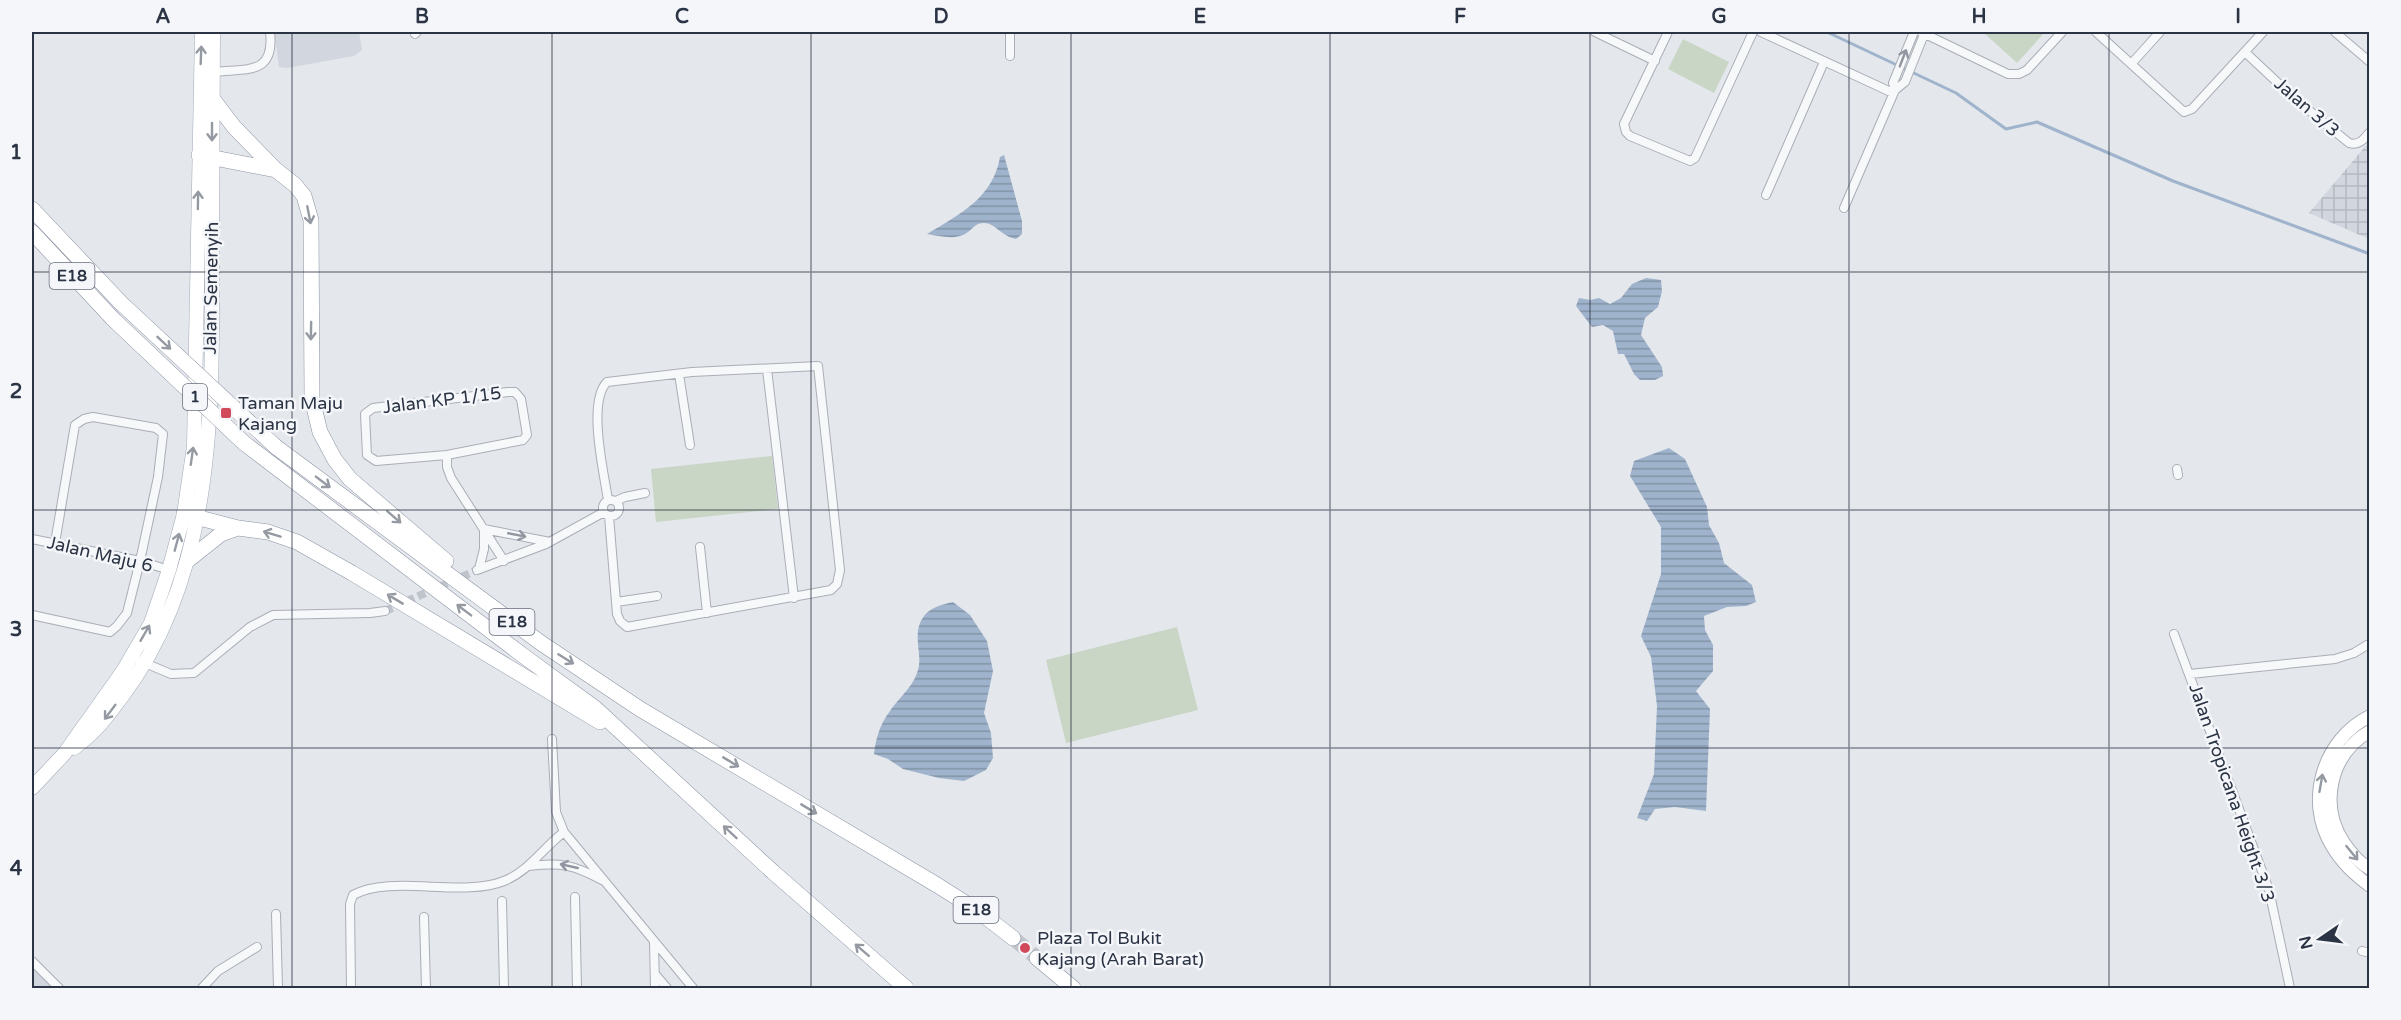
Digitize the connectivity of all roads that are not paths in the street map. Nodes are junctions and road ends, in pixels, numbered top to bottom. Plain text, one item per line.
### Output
1 (202, 32) edge
2 (213, 32) edge
3 (270, 32) edge
4 (1010, 32) edge
5 (1595, 32) edge
6 (1668, 32) edge
7 (1753, 32) edge
8 (1761, 32) edge
9 (1924, 32) edge
10 (2062, 32) edge
11 (2096, 32) edge
12 (2160, 32) edge
13 (2263, 32) edge
14 (2335, 32) edge
15 (1913, 34) edge
16 (2246, 53) junction
17 (1010, 56) dead end
18 (1655, 61) junction
19 (1824, 62) junction
20 (2370, 62) edge
21 (2132, 63) junction
22 (213, 72) junction
23 (1894, 91) junction
24 (212, 98) junction
25 (2370, 132) edge
26 (205, 156) junction
27 (276, 170) junction
28 (1766, 195) dead end
29 (1844, 208) dead end
30 (32, 209) edge
31 (32, 232) edge
32 (196, 320) junction
33 (211, 320) junction
34 (767, 369) junction
35 (679, 374) junction
36 (690, 445) dead end
37 (447, 454) junction
38 (645, 493) dead end
39 (612, 501) junction
40 (606, 514) junction
41 (191, 516) junction
42 (238, 528) junction
43 (484, 529) junction
44 (32, 539) edge
45 (550, 542) junction
46 (55, 543) junction
47 (700, 547) dead end
48 (141, 561) junction
49 (504, 561) junction
50 (186, 564) junction
51 (169, 570) junction
52 (180, 585) junction
53 (657, 596) dead end
54 (794, 598) junction
55 (616, 602) junction
56 (385, 611) tunnel mouth
57 (707, 613) junction
58 (32, 615) edge
59 (2174, 634) dead end
60 (541, 644) junction
61 (2367, 645) dead end
62 (137, 660) junction
63 (2190, 674) junction
64 (2370, 716) edge
65 (2370, 731) edge
66 (625, 737) junction
67 (552, 739) dead end
68 (32, 788) edge
69 (564, 832) junction
70 (529, 866) junction
71 (2370, 869) edge
72 (605, 881) junction
73 (2370, 886) edge
74 (575, 897) dead end
75 (502, 902) dead end
76 (276, 914) dead end
77 (424, 917) dead end
78 (1013, 938) tunnel mouth
79 (654, 942) junction
80 (257, 948) dead end
81 (1037, 958) tunnel mouth
82 (32, 961) edge
83 (655, 974) junction
84 (51, 981) junction
85 (44, 988) edge
86 (59, 988) edge
87 (202, 988) edge
88 (278, 988) edge
89 (351, 988) edge
90 (426, 988) edge
91 (504, 988) edge
92 (577, 988) edge
93 (654, 988) edge
94 (667, 988) edge
95 (693, 988) edge
96 (906, 988) edge
97 (1073, 988) edge
98 (2290, 988) edge

26 -> 1 main road, Jalan Semenyih / 1
2 - 22 main road, Jalan Semenyih / 1
3 - 22 street
4 - 17 street
5 - 18 street
6 - 18 street
7 - 18 street
8 - 19 street
9 - 10 street
9 - 23 street
11 - 21 street
12 - 21 street
13 - 16 street
14 - 20 street
23 -> 15 street
16 - 21 street
16 - 25 street, Jalan 3/3
19 - 23 street
19 - 28 street
22 - 24 main road, Jalan Semenyih / 1
23 - 29 street
24 -> 26 main road, Jalan Semenyih / 1
24 - 27 highway
26 - 27 highway
32 -> 26 main road, Jalan Semenyih / 1
26 - 33 main road, Jalan Semenyih / 1
27 -> 60 highway
30 -> 60 highway, E18, bridge
66 -> 31 highway, E18, bridge
32 - 33 main road
41 -> 32 main road, Jalan Semenyih / 1
33 - 41 main road, Jalan Semenyih / 1
34 - 35 street
34 - 54 street
34 - 54 street
35 - 36 street
35 - 39 street
37 - 37 street, Jalan KP 1/15
37 - 43 street
38 - 39 street
39 - 40 street
39 - 40 street
40 - 45 street
40 - 55 street
41 - 42 highway
41 - 50 main road, Jalan Semenyih / 1
51 -> 41 main road, Jalan Semenyih / 1
42 - 50 highway
66 -> 42 highway
43 -> 45 street
43 - 49 street
43 - 49 street
44 - 46 street, Jalan Maju 6
45 - 49 street
46 - 48 street, Jalan Maju 6
46 - 48 street
47 - 57 street
48 - 51 street, Jalan Maju 6
48 - 58 street
50 - 51 main road
50 - 52 main road, Jalan Semenyih / 1
51 - 52 main road
62 -> 51 main road, Jalan Semenyih / 1
52 - 62 main road, Jalan Semenyih / 1
53 - 55 street
54 - 57 street
55 - 57 street
56 - 62 street
59 - 63 street, Jalan Tropicana Height 3/3
60 -> 78 highway, E18
61 - 63 street
62 - 68 main road, Jalan Semenyih / 1
63 - 98 street, Jalan Tropicana Height 3/3
73 -> 64 street
65 -> 71 street
96 -> 66 highway, E18
67 - 69 street
69 - 70 street
69 - 72 street
72 -> 70 street
70 - 89 street
72 - 79 street
74 - 92 street
75 - 91 street
76 - 88 street
77 - 90 street
79 - 83 street
79 - 95 street
80 - 87 street
81 - 97 highway
82 - 84 street
83 - 93 street
83 - 94 street
84 - 85 street
84 - 86 street

